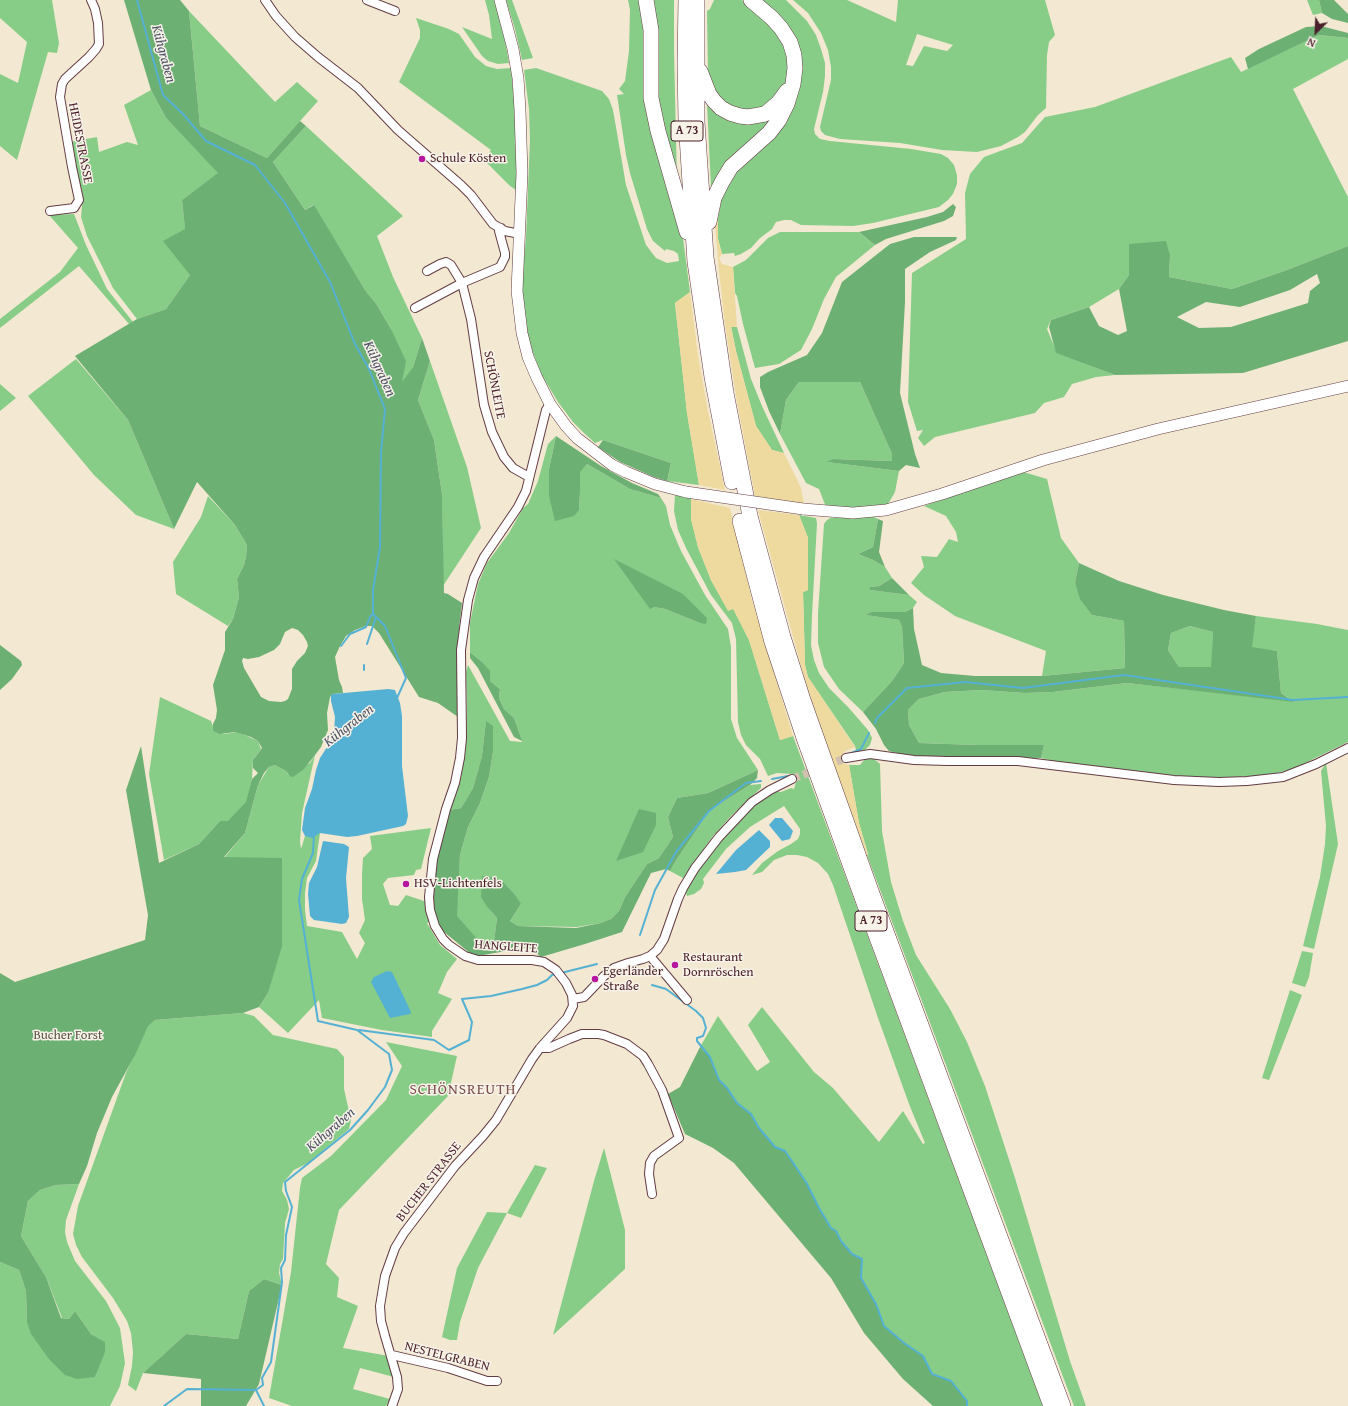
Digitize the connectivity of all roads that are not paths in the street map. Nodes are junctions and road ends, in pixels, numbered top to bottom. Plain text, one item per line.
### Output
1 (91, 0) edge
2 (265, 0) edge
3 (367, 0) edge
4 (500, 0) edge
5 (646, 0) edge
6 (686, 0) edge
7 (697, 0) edge
8 (751, 0) edge
9 (396, 11) dead end
10 (696, 62) junction
11 (793, 84) junction
12 (50, 211) dead end
13 (503, 229) junction
14 (520, 234) junction
15 (701, 260) junction
16 (427, 271) dead end
17 (462, 283) junction
18 (415, 308) dead end
19 (1348, 386) edge
20 (550, 404) junction
21 (529, 477) junction
22 (1348, 748) edge
23 (846, 758) tunnel mouth
24 (792, 779) tunnel mouth
25 (650, 956) junction
26 (573, 999) junction
27 (687, 1000) dead end
28 (540, 1048) junction
29 (652, 1194) dead end
30 (392, 1356) junction
31 (497, 1381) dead end
32 (392, 1406) edge
33 (1051, 1406) edge
34 (1063, 1406) edge

1 - 12 street, HEIDESTRASSE
2 - 13 street
3 - 9 street
4 - 14 street
5 - 15 highway
6 - 15 highway, A 73
7 - 10 highway, A 73
8 - 11 highway
10 - 11 highway
10 - 15 highway, A 73
11 - 15 highway
13 - 14 street
13 - 17 street
14 - 20 street
15 - 33 highway, A 73
15 - 34 highway, A 73
16 - 17 street, SCHÖNLEITE
17 - 18 street
17 - 21 street, SCHÖNLEITE
19 - 20 street, bridge
20 - 21 street
21 - 26 street, HANGLEITE
22 - 23 street
24 - 25 street
25 - 26 street
25 - 27 street
26 - 28 street, BUCHER STRASSE
28 - 29 street
28 - 30 street, BUCHER STRASSE
30 - 31 street, NESTELGRABEN
30 - 32 street, BUCHER STRASSE

